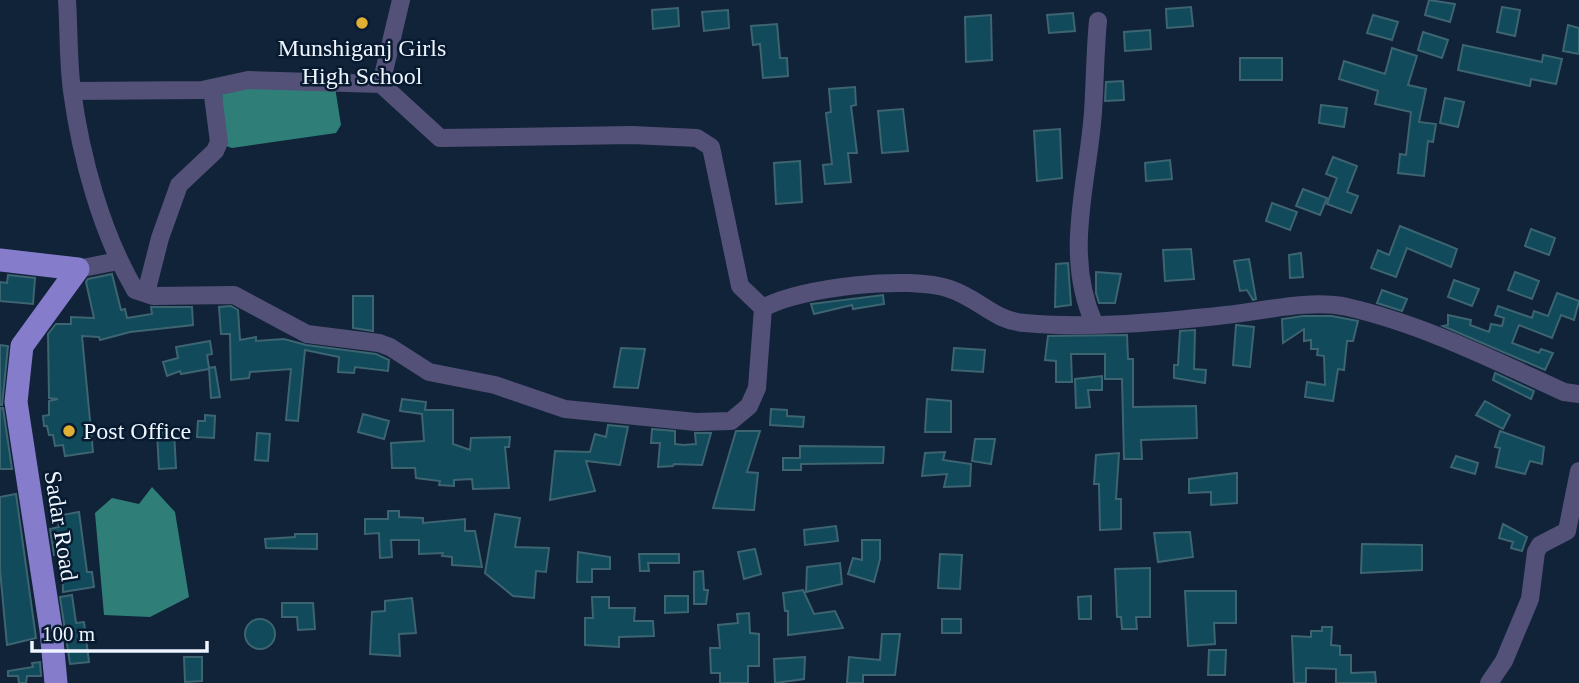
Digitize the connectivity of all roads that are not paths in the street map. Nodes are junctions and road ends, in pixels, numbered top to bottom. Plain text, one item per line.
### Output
1 (67, 0) edge
2 (401, 0) edge
3 (1098, 21) dead end
4 (381, 84) junction
5 (212, 88) junction
6 (72, 91) junction
7 (0, 260) edge
8 (118, 261) junction
9 (78, 269) junction
10 (146, 293) junction
11 (763, 308) junction
12 (1094, 323) junction
13 (1579, 394) edge
14 (1579, 471) edge
15 (56, 683) edge
16 (1489, 683) edge

1 - 6 street
2 - 4 street
3 - 12 street
4 - 5 street
4 - 11 street
5 - 6 street
5 - 10 street
6 - 8 street
7 - 9 main road
8 - 9 street
8 - 10 street
9 - 15 main road, Sadar Road
10 - 11 street
11 - 12 street
12 - 13 street
14 - 16 street

